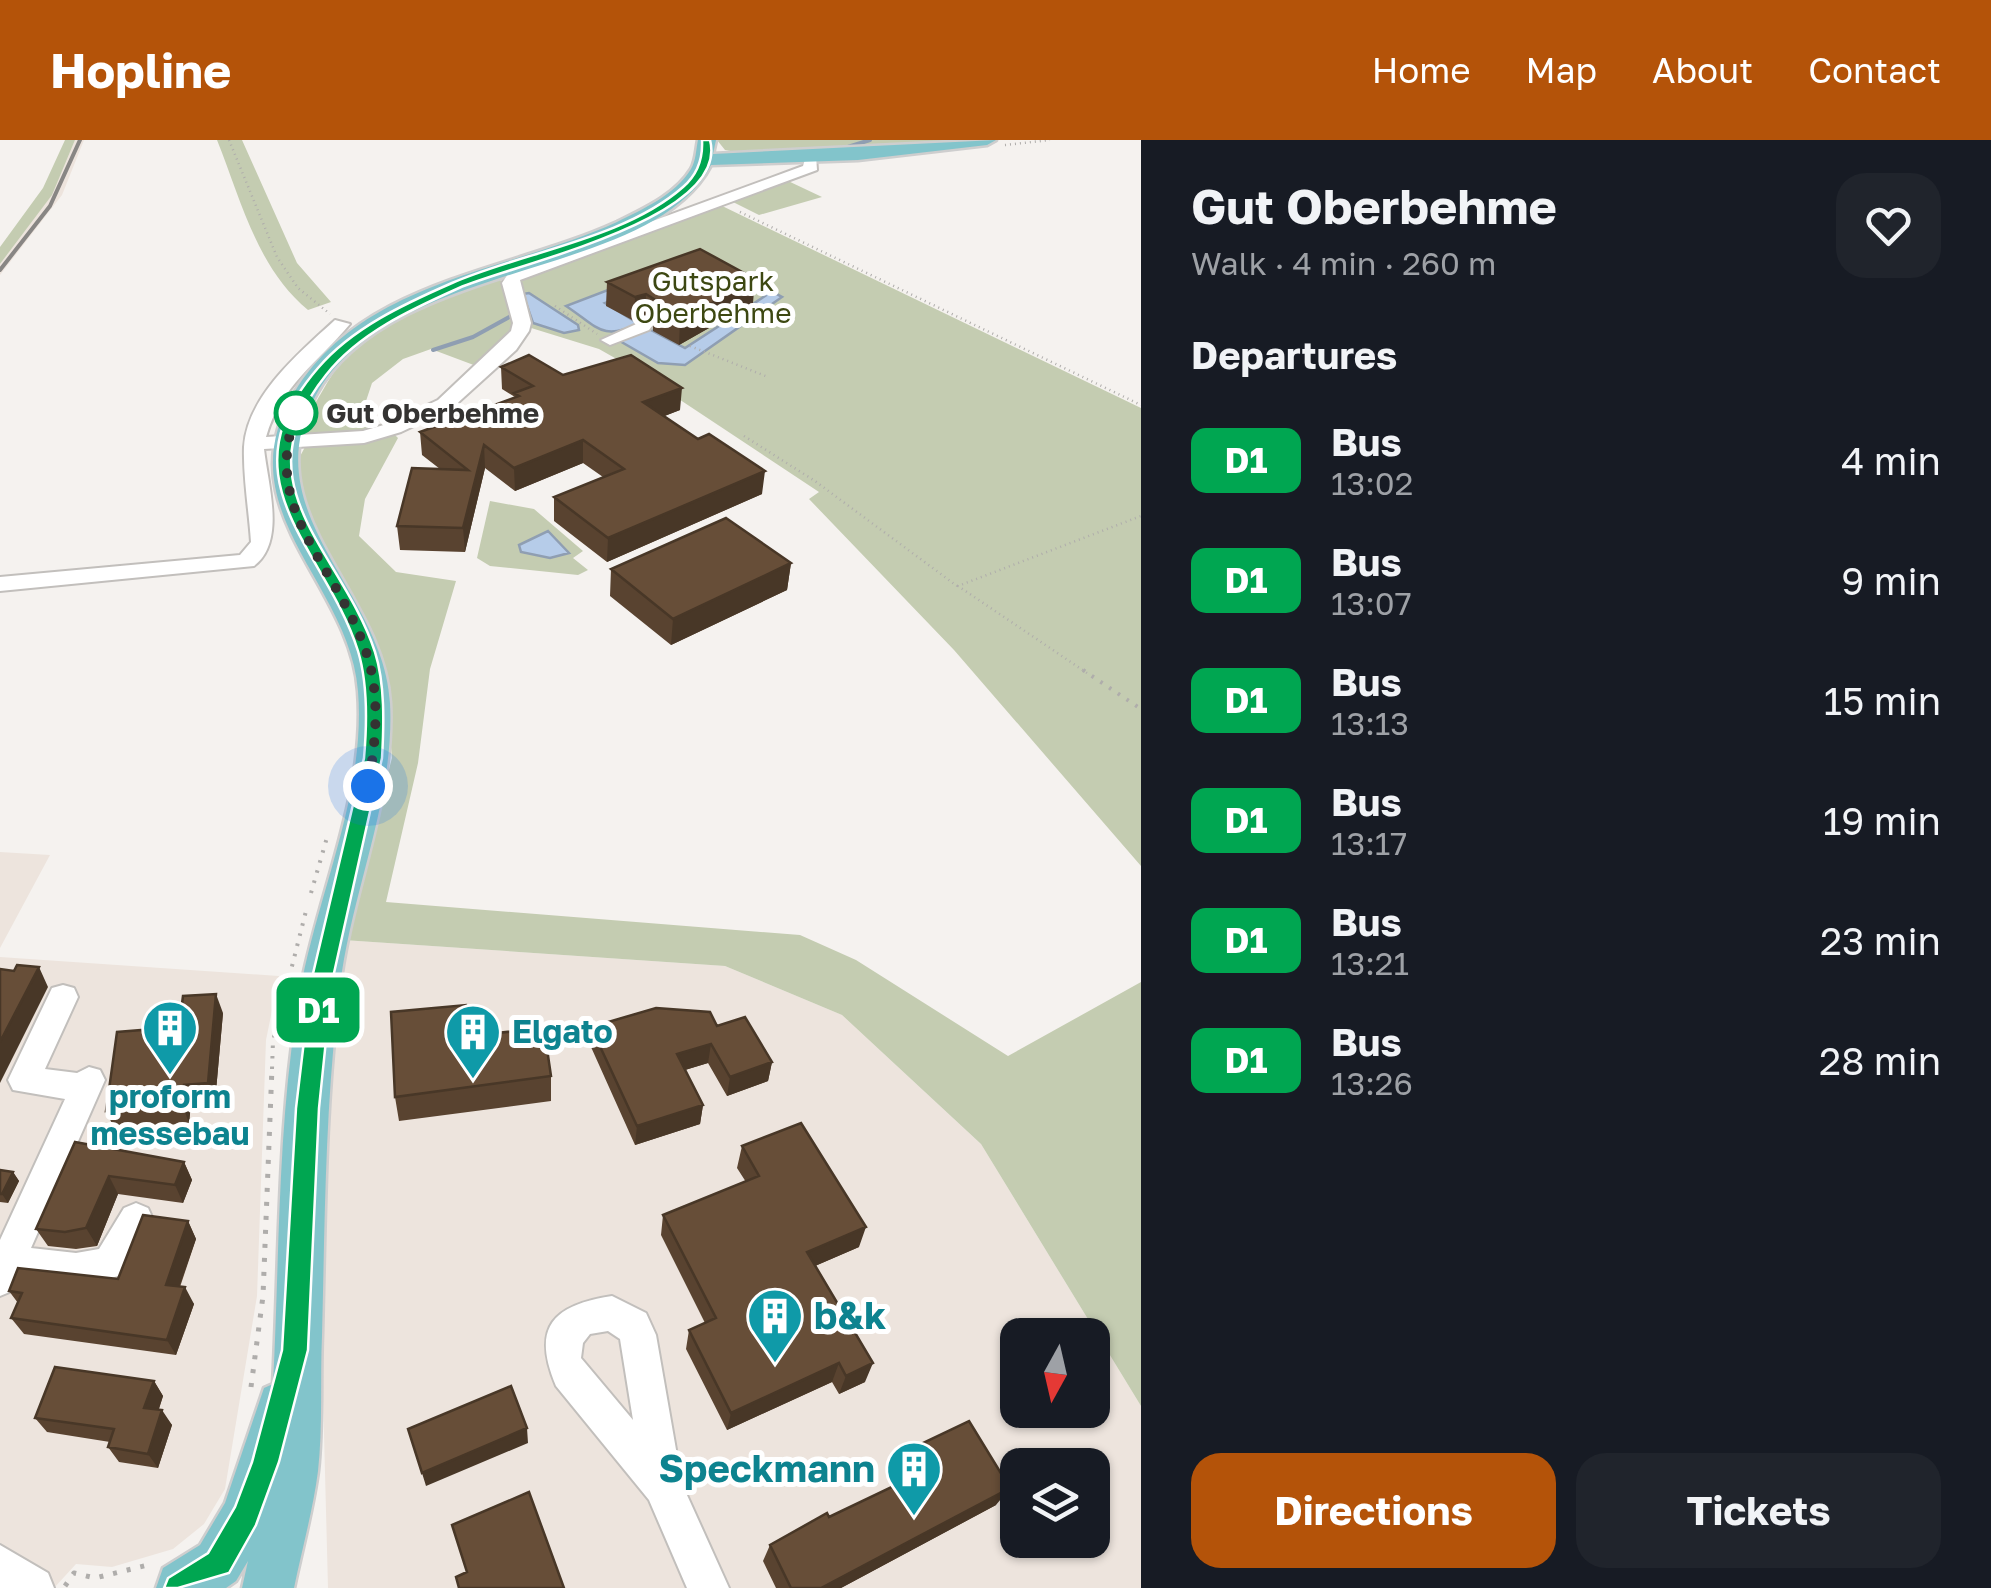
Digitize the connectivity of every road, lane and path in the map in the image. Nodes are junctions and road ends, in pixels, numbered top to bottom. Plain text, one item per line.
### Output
1 (229, 140) edge
2 (986, 140) edge
3 (707, 151) edge
4 (812, 160) junction
5 (716, 201) junction
6 (340, 324) joint
7 (643, 326) dead end
8 (610, 340) dead end
9 (690, 346) dead end
10 (768, 377) dead end
11 (1141, 404) edge
12 (744, 436) dead end
13 (270, 443) junction
14 (1141, 516) edge
15 (3, 585) edge
16 (958, 586) junction
17 (1141, 709) edge
18 (63, 997) dead end
19 (13, 1219) edge
20 (136, 1219) dead end
21 (4, 1271) edge
22 (295, 1350) junction
23 (252, 1380) dead end
24 (249, 1400) dead end
25 (663, 1486) dead end
26 (0, 1565) edge
27 (179, 1581) edge
28 (33, 1588) edge
29 (63, 1588) edge
30 (268, 1588) edge
31 (708, 1588) edge

1 - 6 path
2 - 4 main road
3 - 4 main road
3 - 13 main road
4 - 5 street
5 - 11 path
5 - 13 street
6 - 13 street
7 - 8 street
9 - 10 path
12 - 16 path
13 - 15 street
13 - 22 main road
14 - 16 path
16 - 17 path
18 - 19 street
19 - 21 street
20 - 21 street
22 - 27 main road
22 - 30 main road
23 - 24 path
25 - 31 street
26 - 28 street
27 - 29 path

